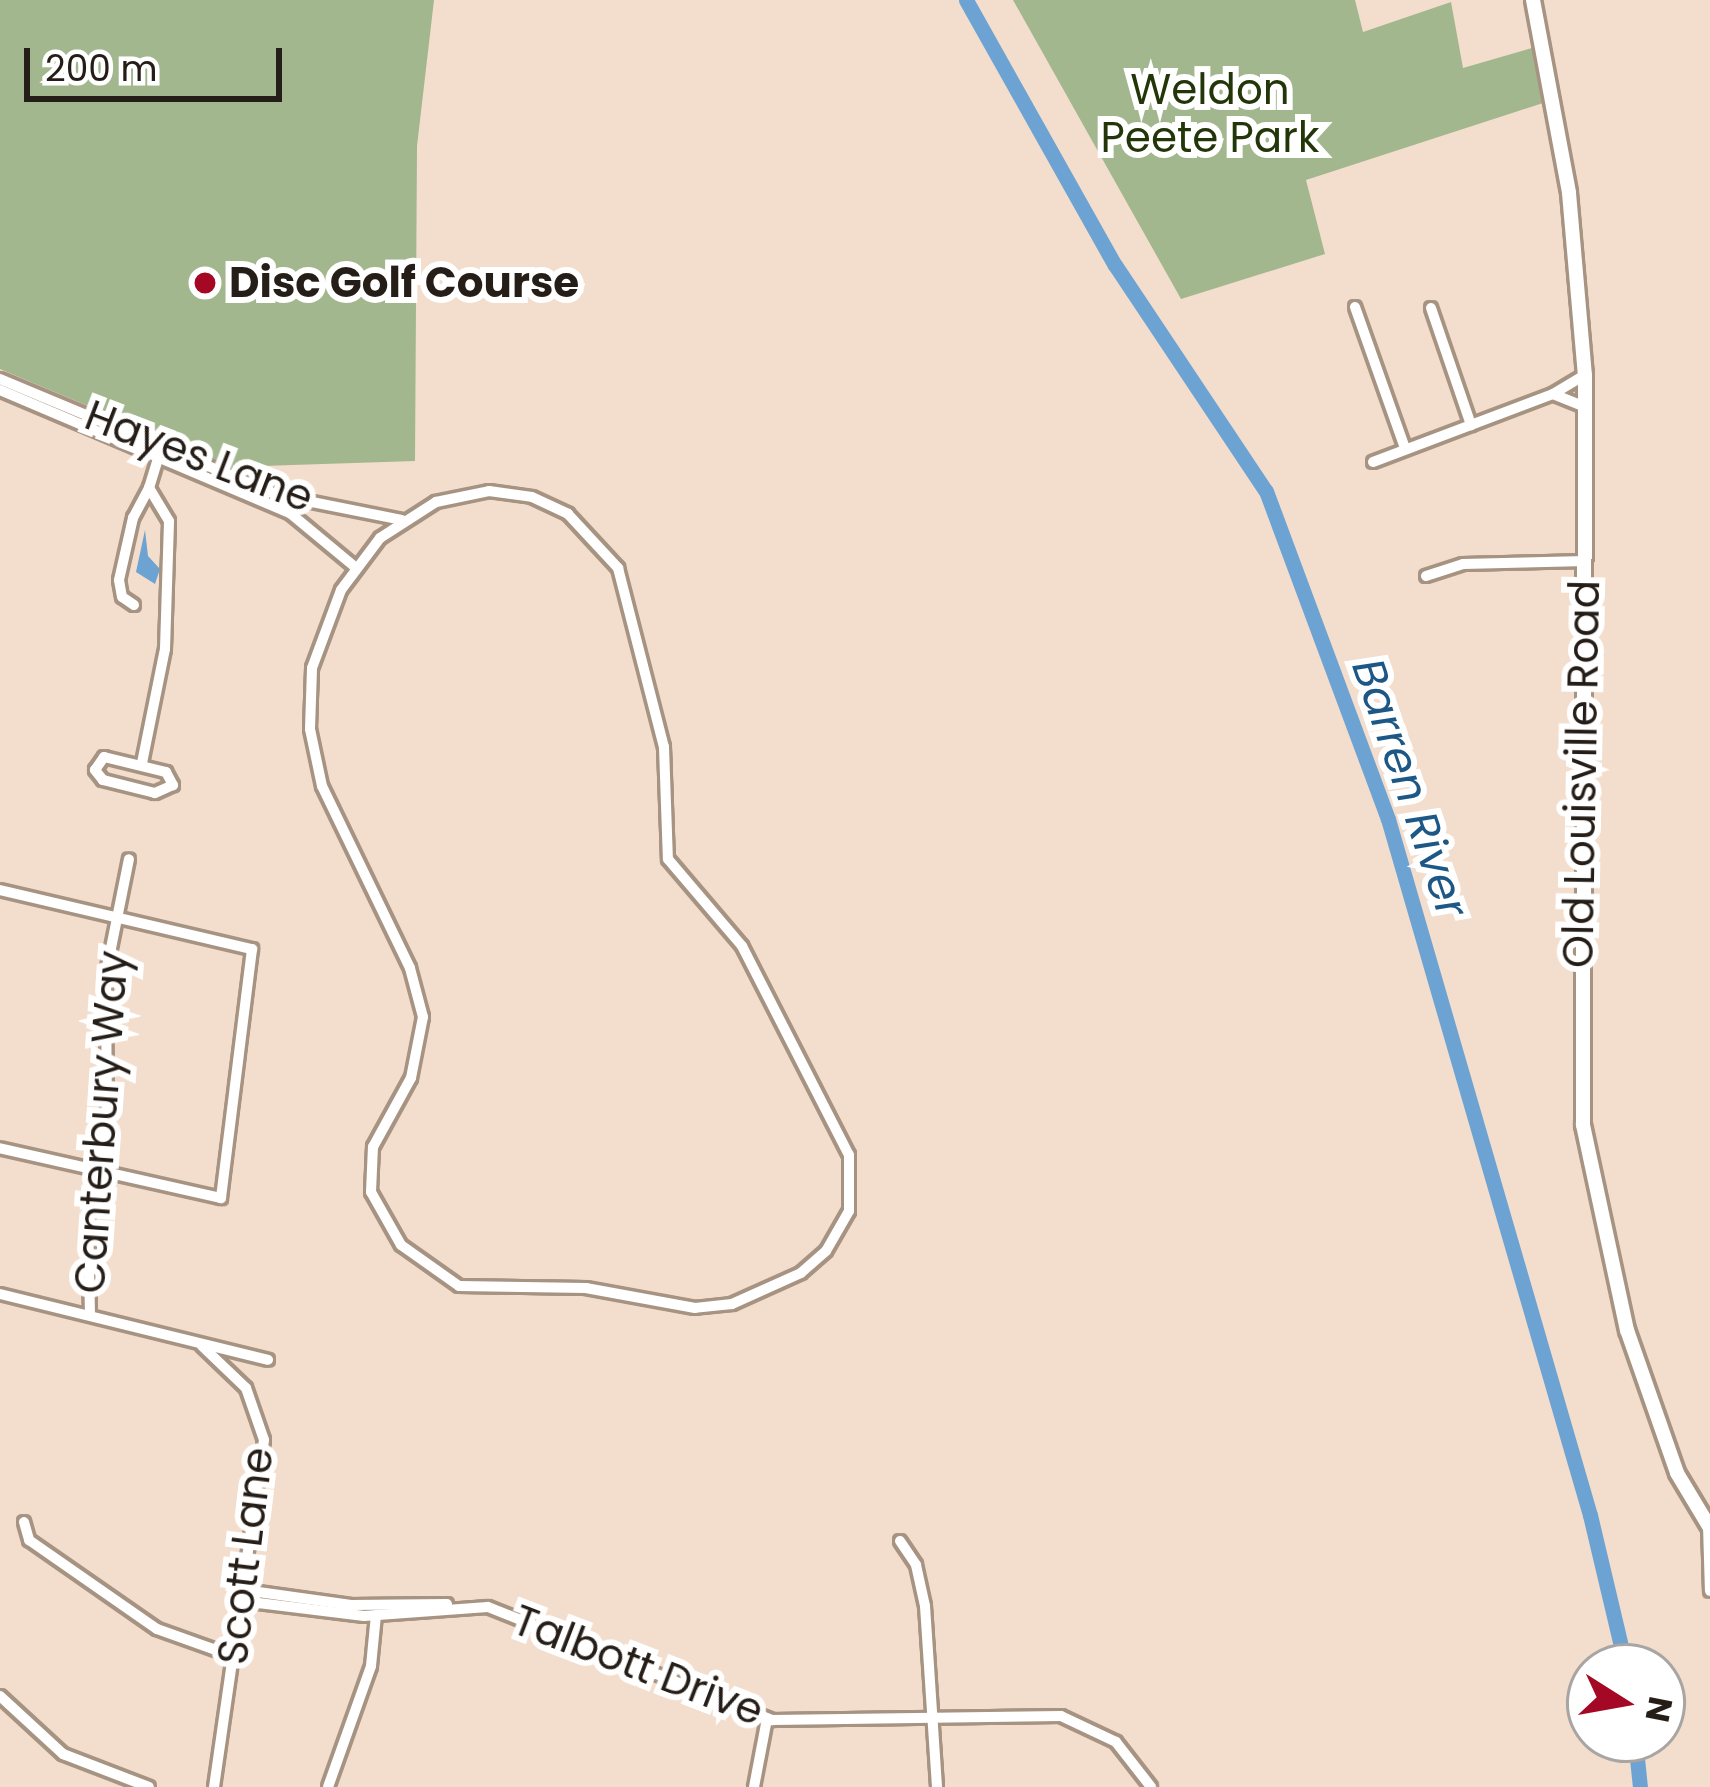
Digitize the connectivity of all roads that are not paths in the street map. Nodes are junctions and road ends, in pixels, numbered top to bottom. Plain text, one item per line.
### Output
1 (1533, 0) edge
2 (1355, 307) dead end
3 (1431, 308) dead end
4 (1585, 375) junction
5 (0, 379) edge
6 (0, 390) edge
7 (1552, 394) junction
8 (1586, 407) junction
9 (1471, 425) junction
10 (1405, 448) junction
11 (160, 453) junction
12 (1373, 461) dead end
13 (149, 488) junction
14 (402, 520) junction
15 (1586, 561) junction
16 (356, 567) junction
17 (1426, 577) dead end
18 (134, 605) dead end
19 (142, 764) junction
20 (129, 860) dead end
21 (0, 890) edge
22 (118, 916) junction
23 (0, 1148) edge
24 (98, 1171) junction
25 (0, 1294) edge
26 (90, 1315) junction
27 (202, 1346) junction
28 (268, 1360) dead end
29 (24, 1522) dead end
30 (1709, 1527) edge
31 (901, 1540) dead end
32 (1710, 1591) edge
33 (243, 1596) junction
34 (462, 1606) junction
35 (376, 1616) junction
36 (233, 1656) junction
37 (0, 1696) edge
38 (932, 1718) junction
39 (767, 1719) junction
40 (149, 1787) edge
41 (214, 1787) edge
42 (328, 1787) edge
43 (754, 1787) edge
44 (937, 1787) edge
45 (1151, 1787) edge

1 - 4 street, Old Louisville Road
2 - 10 street
3 - 9 street
4 - 7 street
4 - 8 street, Old Louisville Road
5 - 11 street, Hayes Lane
6 - 11 street, Hayes Lane
7 - 8 street
7 - 9 street
8 - 15 street, Old Louisville Road
9 - 10 street
10 - 12 street
11 - 13 street
11 - 14 street, Hayes Lane
11 - 16 street, Hayes Lane
13 - 18 street
13 - 19 street
14 - 16 street
14 - 16 street
15 - 17 street
15 - 30 street, Old Louisville Road
19 - 19 street
20 - 22 street, Canterbury Way
21 - 22 street
22 - 24 street, Canterbury Way
22 - 24 street
23 - 24 street
24 - 26 street, Canterbury Way
25 - 26 street, Scott Lane
26 - 27 street, Scott Lane
27 - 28 street, Scott Lane
27 - 33 street, Scott Lane
29 - 36 street
30 - 32 street
31 - 38 street
33 - 34 street
33 - 35 street, Talbott Drive
33 - 36 street, Scott Lane
34 - 35 street, Talbott Drive
34 - 39 street, Talbott Drive
35 - 42 street
36 - 41 street, Scott Lane
37 - 40 street
38 - 39 street, Talbott Drive
38 - 44 street
38 - 45 street, Talbott Drive
39 - 43 street

